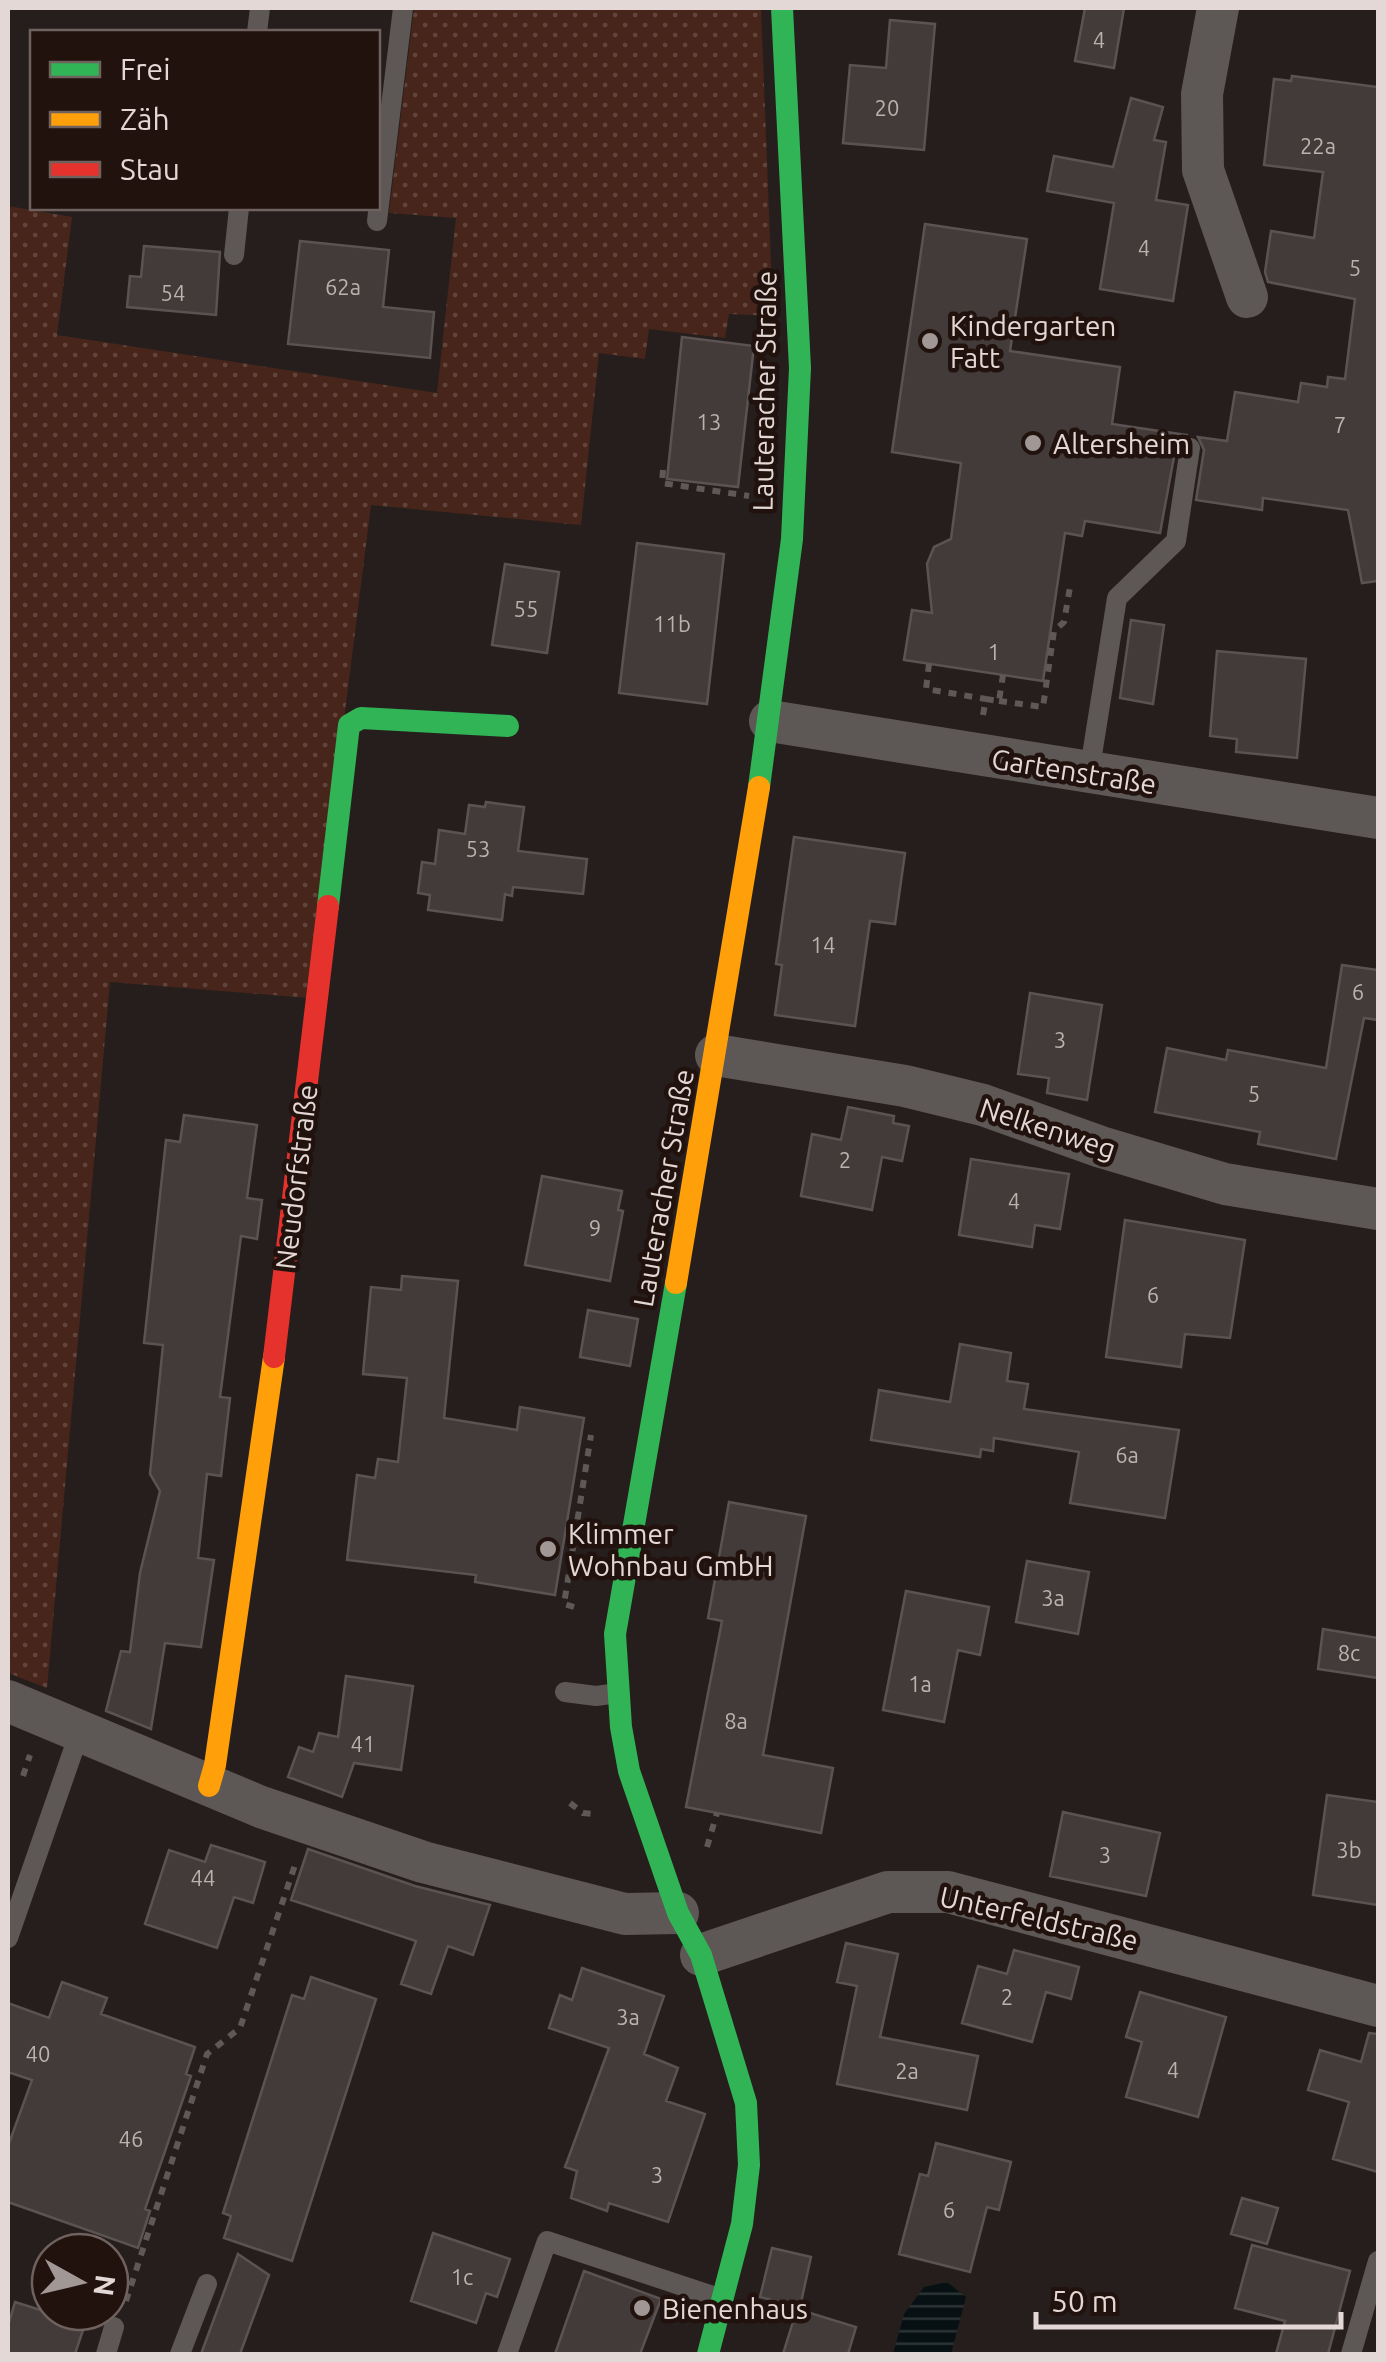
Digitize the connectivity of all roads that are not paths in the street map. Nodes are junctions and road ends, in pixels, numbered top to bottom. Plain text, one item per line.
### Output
1 (402, 8) edge
2 (782, 8) edge
3 (1218, 8) edge
4 (380, 195) edge
5 (239, 210) edge
6 (378, 210) edge
7 (377, 221) dead end
8 (234, 255) dead end
9 (1247, 297) dead end
10 (1190, 448) dead end
11 (508, 726) dead end
12 (760, 738) junction
13 (1089, 774) junction
14 (1378, 818) edge
15 (716, 1055) junction
16 (1378, 1208) edge
17 (565, 1692) dead end
18 (618, 1693) junction
19 (8, 1701) edge
20 (80, 1731) junction
21 (208, 1786) junction
22 (678, 1913) junction
23 (8, 1938) edge
24 (701, 1956) junction
25 (1378, 2006) edge
26 (1378, 2261) edge
27 (206, 2284) dead end
28 (724, 2300) junction
29 (180, 2354) edge
30 (507, 2354) edge
31 (708, 2354) edge
32 (1352, 2354) edge

1 - 4 lane
2 - 12 street, Lauteracher Straße
3 - 9 street
5 - 8 lane
6 - 7 lane
10 - 13 lane
11 - 21 street, Neudorfstraße
12 - 13 street, Gartenstraße
12 - 15 street, Lauteracher Straße
13 - 14 street, Gartenstraße
15 - 16 street, Nelkenweg
15 - 18 street, Lauteracher Straße
17 - 18 lane
18 - 22 street, Lauteracher Straße
19 - 20 street
20 - 21 street
20 - 23 lane
21 - 22 street
22 - 24 street, Lauteracher Straße
24 - 25 street, Unterfeldstraße
24 - 28 street, Lauteracher Straße
26 - 32 lane
27 - 29 lane
28 - 30 lane
28 - 31 street, Lauteracher Straße

